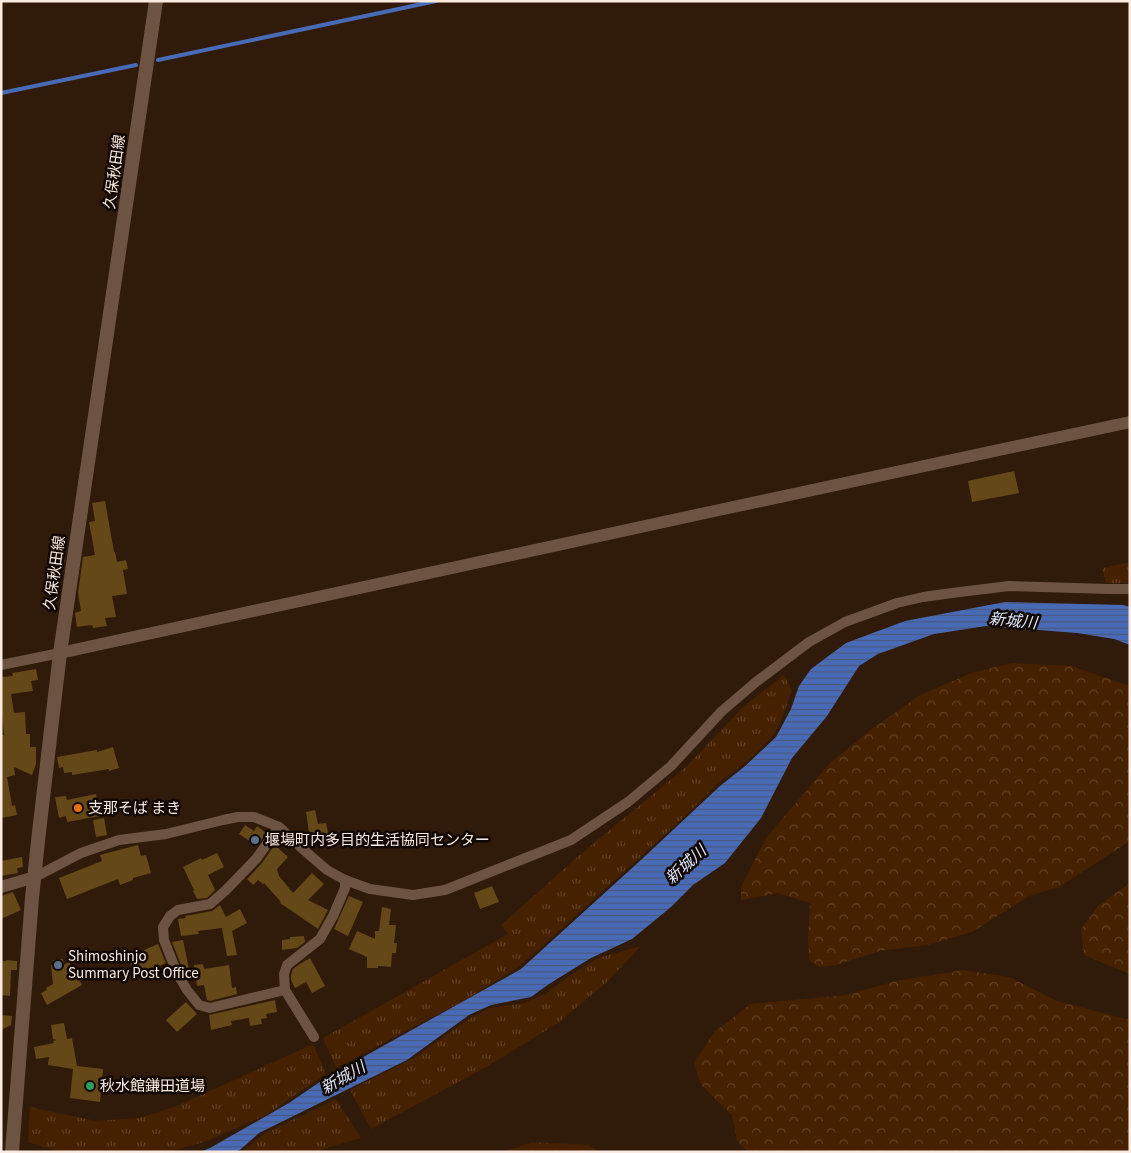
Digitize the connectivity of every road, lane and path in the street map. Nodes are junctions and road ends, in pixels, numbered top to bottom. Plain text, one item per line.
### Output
1 (156, 1) edge
2 (1130, 422) edge
3 (1130, 589) edge
4 (60, 653) junction
5 (1, 665) edge
6 (280, 827) junction
7 (35, 877) junction
8 (345, 880) junction
9 (1, 887) edge
10 (285, 990) junction
11 (314, 1037) dead end
12 (12, 1152) edge

1 - 4 main road, 久保秋田線
2 - 4 street
3 - 8 street
4 - 5 street
4 - 7 main road, 久保秋田線
6 - 7 street
6 - 8 street
6 - 10 street
7 - 9 street
7 - 12 main road, 久保秋田線
8 - 10 street
10 - 11 street

